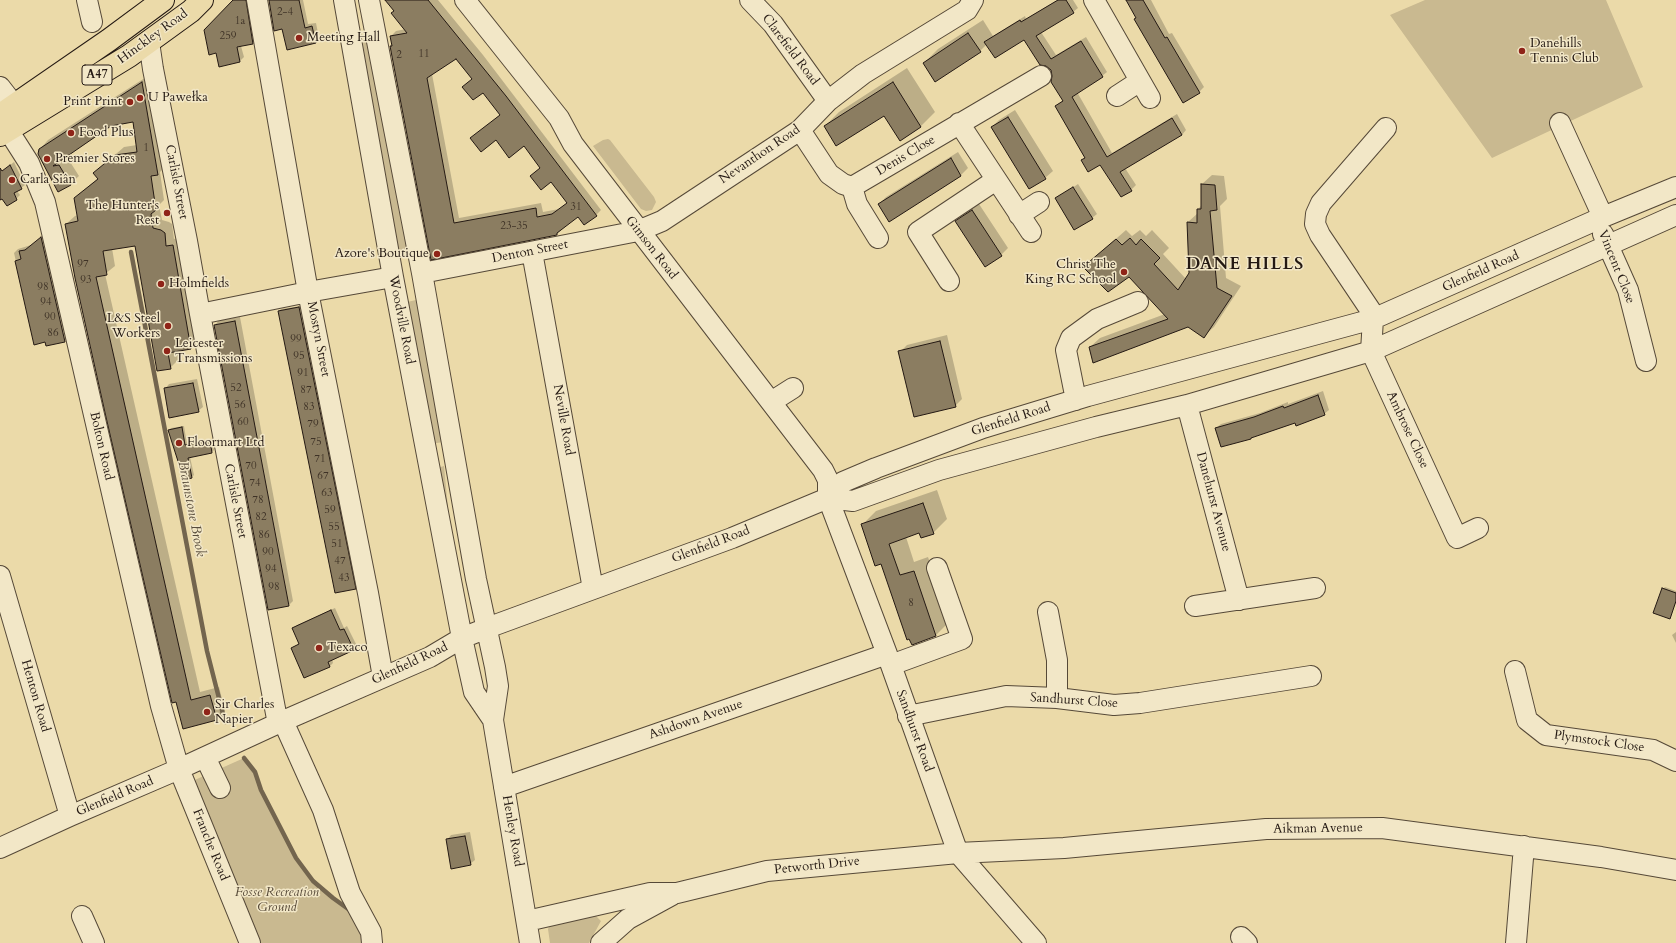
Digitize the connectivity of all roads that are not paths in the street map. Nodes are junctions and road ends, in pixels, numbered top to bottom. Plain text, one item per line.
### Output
1 (87, 0) edge
2 (163, 0) edge
3 (202, 0) edge
4 (257, 0) edge
5 (344, 0) edge
6 (369, 0) edge
7 (465, 0) edge
8 (750, 0) edge
9 (973, 0) edge
10 (1094, 0) edge
11 (92, 22) dead end
12 (149, 42) junction
13 (1041, 76) dead end
14 (1140, 81) junction
15 (0, 87) edge
16 (1117, 96) dead end
17 (1150, 98) dead end
18 (828, 101) junction
19 (5, 121) edge
20 (959, 123) junction
21 (1560, 123) dead end
22 (1386, 128) dead end
23 (800, 130) junction
24 (996, 180) junction
25 (852, 187) junction
26 (1676, 187) edge
27 (1039, 202) dead end
28 (1018, 215) junction
29 (1676, 215) edge
30 (1600, 219) junction
31 (878, 228) dead end
32 (638, 231) junction
33 (1031, 232) dead end
34 (1609, 246) junction
35 (532, 252) junction
36 (422, 273) junction
37 (393, 277) junction
38 (949, 281) dead end
39 (308, 292) junction
40 (1138, 302) dead end
41 (200, 314) junction
42 (1372, 319) junction
43 (1282, 345) junction
44 (1371, 351) junction
45 (1646, 361) dead end
46 (1290, 376) junction
47 (794, 388) dead end
48 (1082, 398) junction
49 (770, 402) junction
50 (1187, 405) junction
51 (1096, 427) junction
52 (453, 451) junction
53 (427, 455) junction
54 (828, 498) junction
55 (1478, 528) dead end
56 (937, 568) dead end
57 (0, 576) edge
58 (1315, 588) dead end
59 (593, 589) junction
60 (1239, 600) junction
61 (1195, 606) dead end
62 (1048, 612) dead end
63 (487, 628) junction
64 (462, 638) junction
65 (889, 659) junction
66 (1515, 671) dead end
67 (1311, 676) dead end
68 (383, 677) junction
69 (1057, 698) junction
70 (908, 716) junction
71 (492, 720) junction
72 (281, 722) junction
73 (205, 757) junction
74 (1676, 761) edge
75 (179, 769) junction
76 (504, 787) junction
77 (220, 788) dead end
78 (70, 816) junction
79 (1524, 846) junction
80 (0, 848) edge
81 (958, 853) junction
82 (1676, 870) edge
83 (677, 893) junction
84 (603, 903) junction
85 (82, 916) dead end
86 (527, 921) junction
87 (607, 937) edge
88 (94, 943) edge
89 (250, 943) edge
90 (372, 943) edge
91 (530, 943) edge
92 (1036, 943) edge
93 (1516, 943) edge

1 - 11 street
2 - 19 main road, Hinckley Road / A47
3 - 12 main road, Hinckley Road / A47
4 - 39 street, Mostyn Street
5 - 37 street, Woodville Road
6 - 36 street
7 - 32 street, Gimson Road
8 - 18 street, Clarefield Road
9 - 18 street, Nevanthon Road
10 - 14 street
12 - 19 main road, Hinckley Road / A47
12 - 41 street, Carlisle Street
13 - 20 street, Denis Close
14 - 16 street
14 - 17 street
15 - 19 street, Bolton Road
18 - 23 street, Nevanthon Road
19 - 75 street, Bolton Road
20 - 24 street
20 - 25 street, Denis Close
21 - 30 street, Vincent Close
22 - 42 street
23 - 25 street
23 - 32 street, Nevanthon Road
24 - 28 street
24 - 38 street
25 - 31 street
26 - 30 street, Glenfield Road
27 - 28 street
28 - 33 street
29 - 34 street, Glenfield Road
30 - 34 street, Vincent Close
30 - 42 street, Glenfield Road
32 - 35 street, Denton Street
32 - 49 street, Gimson Road
34 - 44 street, Glenfield Road
34 - 45 street, Vincent Close
35 - 36 street, Denton Street
35 - 59 street, Neville Road
36 - 37 street
36 - 52 street
37 - 39 street
37 - 53 street, Woodville Road
39 - 41 street
39 - 68 street, Mostyn Street
40 - 48 street
41 - 72 street, Carlisle Street
42 - 43 street, Glenfield Road
42 - 44 street, Ambrose Close
43 - 46 street
43 - 48 street, Glenfield Road
44 - 46 street, Glenfield Road
44 - 55 street, Ambrose Close
46 - 50 street, Glenfield Road
47 - 49 street
48 - 51 street
48 - 54 street, Glenfield Road
49 - 54 street, Gimson Road
50 - 51 street, Glenfield Road
50 - 60 street, Danehurst Avenue
51 - 54 street, Glenfield Road
52 - 53 street
52 - 63 street
53 - 64 street, Woodville Road
54 - 59 street, Glenfield Road
54 - 65 street, Sandhurst Road
56 - 65 street, Ashdown Avenue
57 - 78 street, Henton Road
58 - 60 street
59 - 63 street, Glenfield Road
60 - 61 street
62 - 69 street
63 - 64 street, Glenfield Road
63 - 71 street, Henley Road
64 - 68 street, Glenfield Road
64 - 71 street, Henley Road
65 - 70 street, Sandhurst Road
65 - 76 street, Ashdown Avenue
66 - 74 street, Plymstock Close
67 - 69 street, Sandhurst Close
68 - 72 street, Glenfield Road
69 - 70 street, Sandhurst Close
70 - 81 street, Sandhurst Road
71 - 76 street, Henley Road
72 - 73 street, Glenfield Road
72 - 90 street, Carlisle Street
73 - 75 street, Glenfield Road
73 - 77 street
75 - 78 street, Glenfield Road
75 - 89 street, Franche Road
76 - 86 street, Henley Road
78 - 80 street, Glenfield Road
79 - 81 street, Aikman Avenue
79 - 82 street, Aikman Avenue
79 - 93 street
81 - 83 street, Petworth Drive
81 - 92 street, Sandhurst Road
83 - 84 street, Petworth Drive
83 - 87 street, Petworth Drive
84 - 86 street, Petworth Drive
84 - 87 street, Petworth Drive
85 - 88 street
86 - 91 street, Henley Road

